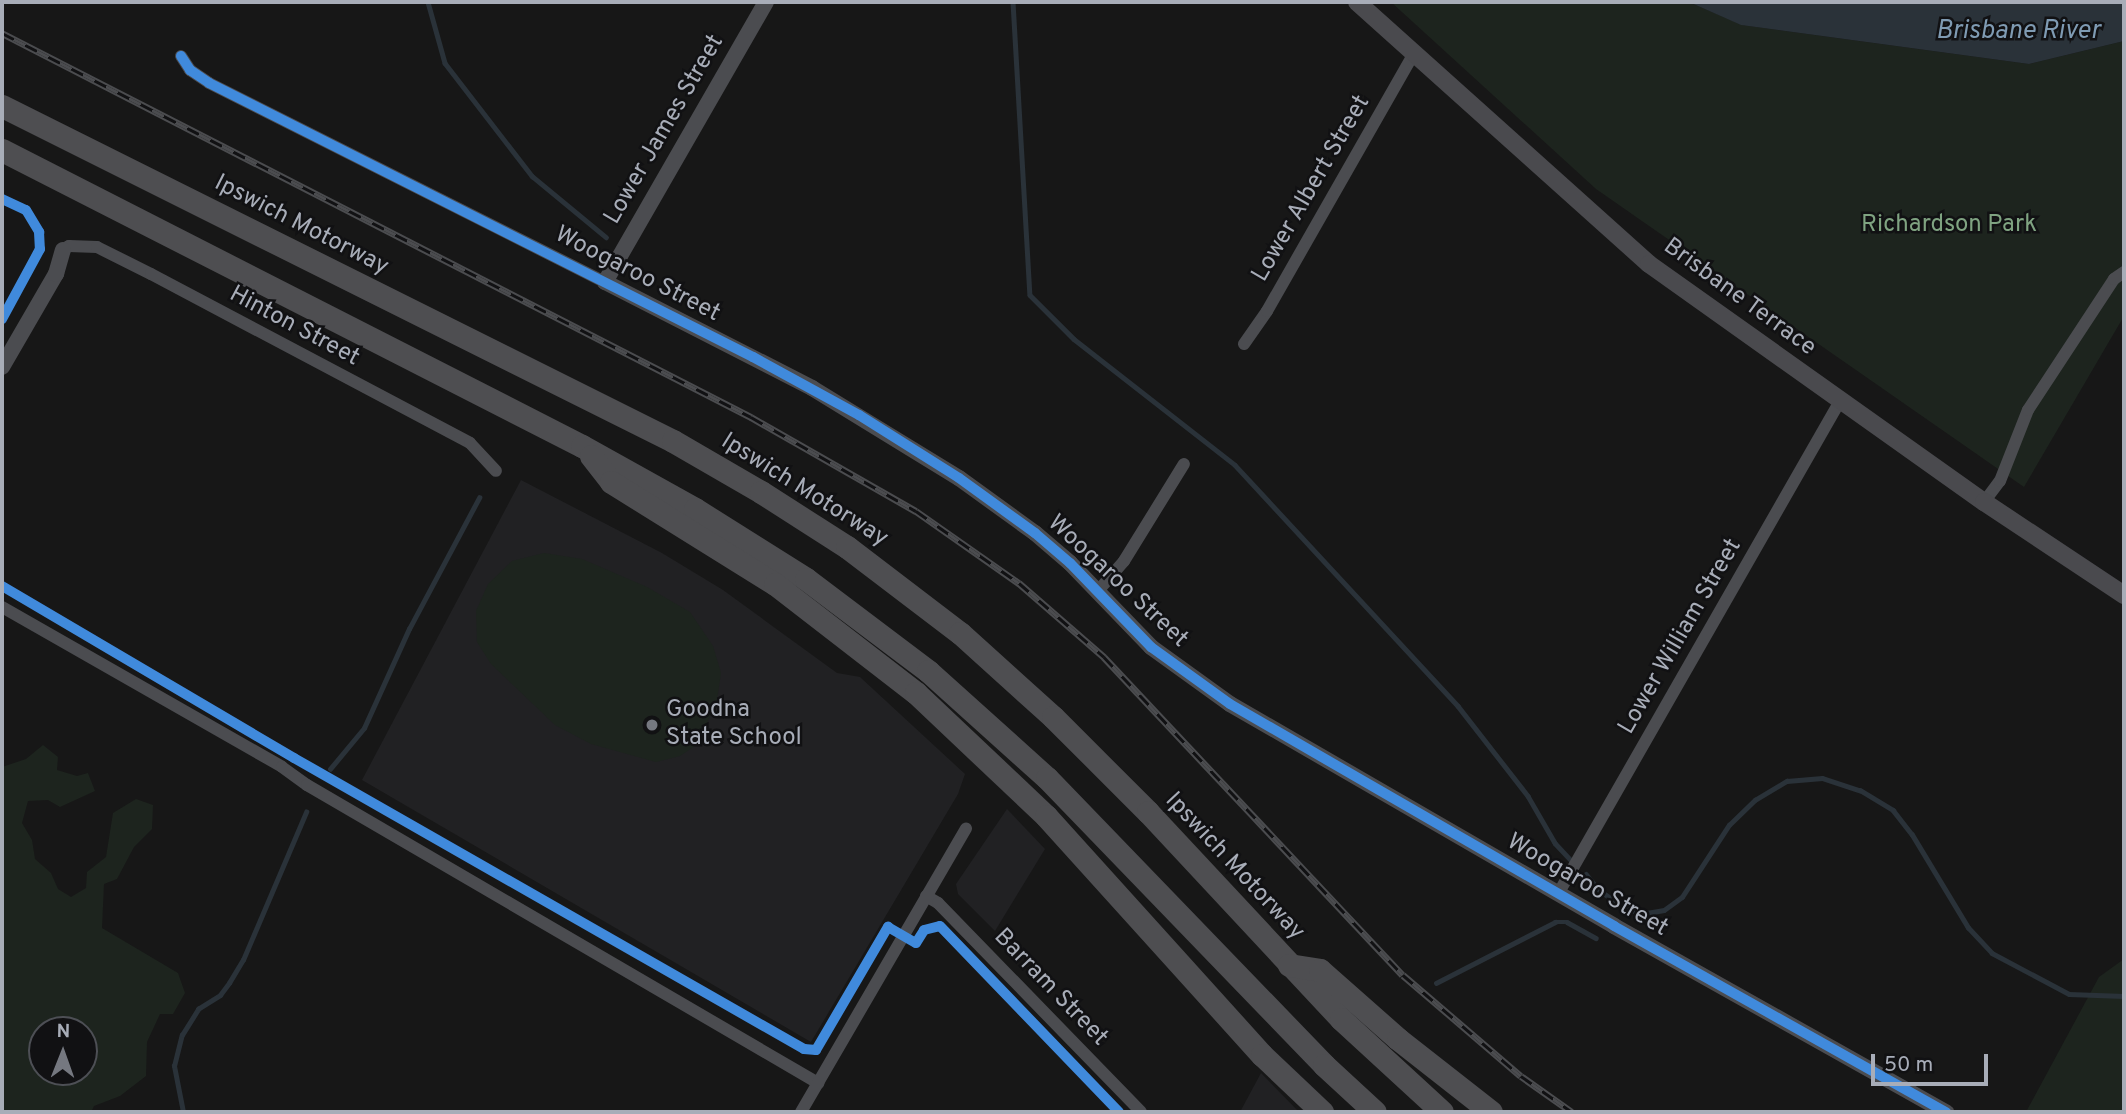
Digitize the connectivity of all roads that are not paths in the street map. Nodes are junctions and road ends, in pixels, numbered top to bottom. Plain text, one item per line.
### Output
1 (766, 2) edge
2 (1357, 2) edge
3 (1414, 53) junction
4 (181, 56) dead end
5 (2, 106) edge
6 (2, 150) edge
7 (63, 250) joint
8 (2124, 272) edge
9 (605, 282) junction
10 (1244, 344) dead end
11 (2, 367) edge
12 (1840, 401) junction
13 (582, 446) junction
14 (1184, 464) dead end
15 (496, 471) dead end
16 (1984, 502) junction
17 (1097, 592) junction
18 (2124, 595) edge
19 (2, 607) edge
20 (966, 828) dead end
21 (1558, 894) junction
22 (926, 896) junction
23 (1289, 965) junction
24 (818, 1083) junction
25 (801, 1112) edge
26 (1141, 1112) edge
27 (1322, 1112) edge
28 (1374, 1112) edge
29 (1442, 1112) edge
30 (1492, 1112) edge
31 (1946, 1112) edge

1 - 9 street, Lower James Street
2 - 3 main road, Brisbane Terrace
3 - 10 street, Lower Albert Street
3 - 12 main road, Brisbane Terrace
4 - 9 street, Woogaroo Street
5 - 23 highway, Ipswich Motorway
6 - 13 highway
7 - 11 street
7 - 15 street, Hinton Street
8 - 16 street
9 - 17 street, Woogaroo Street
12 - 16 main road, Brisbane Terrace
12 - 21 street, Lower William Street
13 - 27 highway
13 - 28 highway
14 - 17 street
16 - 18 main road, Brisbane Terrace
17 - 21 street, Woogaroo Street
19 - 24 street
20 - 22 street
21 - 31 street, Woogaroo Street
22 - 24 street
22 - 26 street, Barram Street
23 - 29 highway, Ipswich Motorway
23 - 30 highway
24 - 25 street

